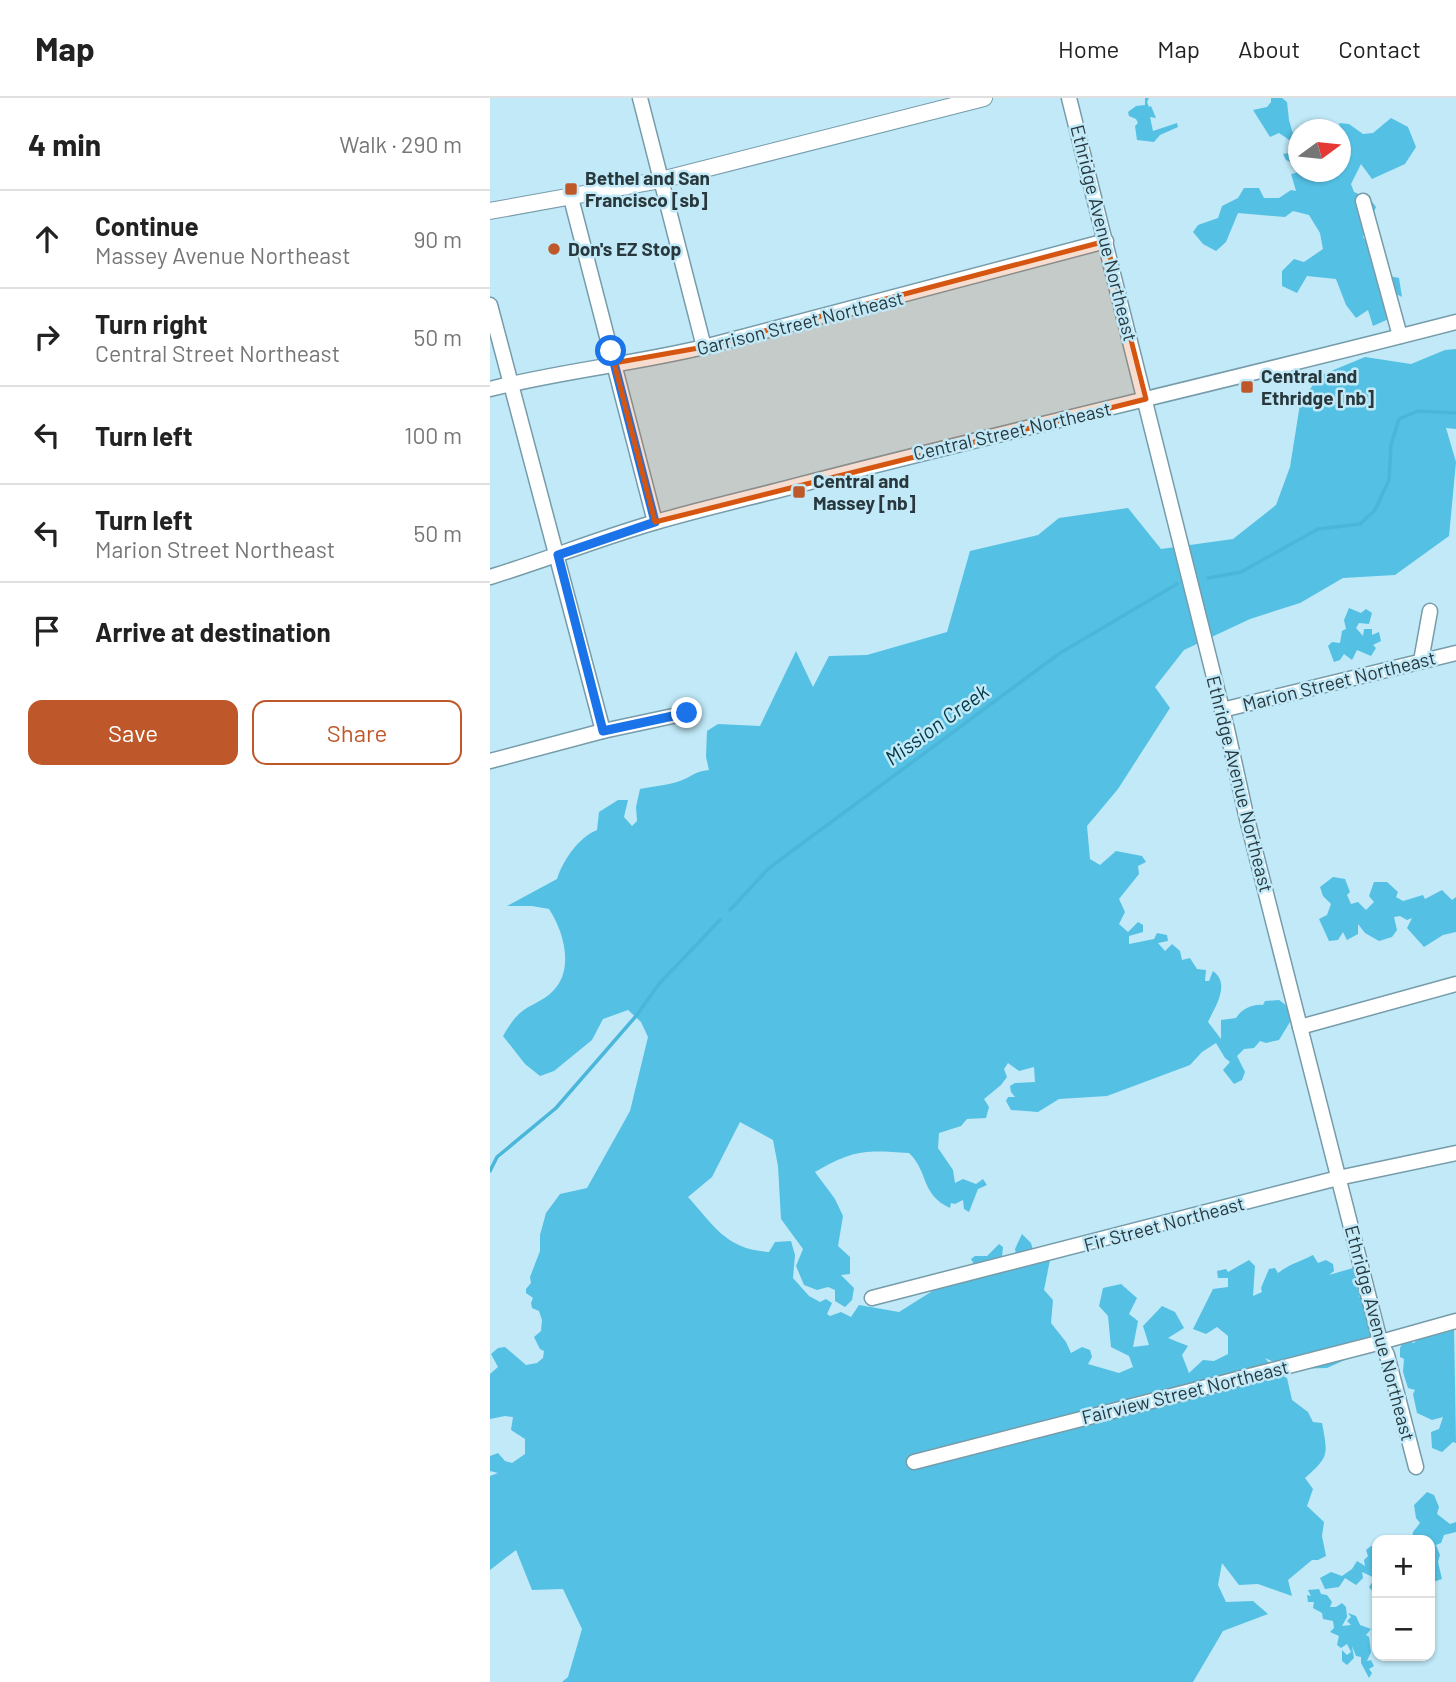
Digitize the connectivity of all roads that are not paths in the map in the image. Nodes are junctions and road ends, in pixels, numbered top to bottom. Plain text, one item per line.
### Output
1 (640, 98) edge
2 (984, 98) edge
3 (1069, 98) edge
4 (661, 180) junction
5 (570, 198) junction
6 (1363, 201) dead end
7 (490, 211) edge
8 (1106, 241) junction
9 (490, 305) edge
10 (1456, 322) edge
11 (1400, 336) junction
12 (704, 347) junction
13 (614, 363) junction
14 (511, 384) junction
15 (490, 389) edge
16 (1146, 400) junction
17 (655, 522) junction
18 (558, 555) junction
19 (490, 577) edge
20 (1430, 611) dead end
21 (1456, 653) edge
22 (1421, 661) junction
23 (1222, 710) junction
24 (687, 713) dead end
25 (603, 731) junction
26 (490, 761) edge
27 (1456, 984) edge
28 (1300, 1027) junction
29 (1456, 1153) edge
30 (1338, 1178) junction
31 (872, 1298) dead end
32 (1456, 1321) edge
33 (1380, 1341) junction
34 (914, 1462) dead end
35 (1416, 1467) dead end

1 - 4 street
2 - 4 street
3 - 8 street, Ethridge Avenue Northeast
4 - 5 street
4 - 12 street
5 - 7 street
5 - 13 street
6 - 11 street
8 - 12 street, Garrison Street Northeast
8 - 16 street, Ethridge Avenue Northeast
9 - 14 street
10 - 11 street, Central Street Northeast
11 - 16 street, Central Street Northeast
12 - 13 street, Garrison Street Northeast
13 - 14 street, Garrison Street Northeast
13 - 17 street
14 - 15 street, Garrison Street Northeast
14 - 18 street
16 - 17 street, Central Street Northeast
16 - 23 street, Ethridge Avenue Northeast
17 - 18 street, Central Street Northeast
18 - 19 street, Central Street Northeast
18 - 25 street
20 - 22 street
21 - 22 street, Marion Street Northeast
22 - 23 street, Marion Street Northeast
23 - 28 street, Ethridge Avenue Northeast
24 - 25 street
25 - 26 street
27 - 28 street
28 - 30 street, Ethridge Avenue Northeast
29 - 30 street, Fir Street Northeast
30 - 31 street, Fir Street Northeast
30 - 33 street, Ethridge Avenue Northeast
32 - 33 street, Fairview Street Northeast
33 - 34 street, Fairview Street Northeast
33 - 35 street, Ethridge Avenue Northeast

